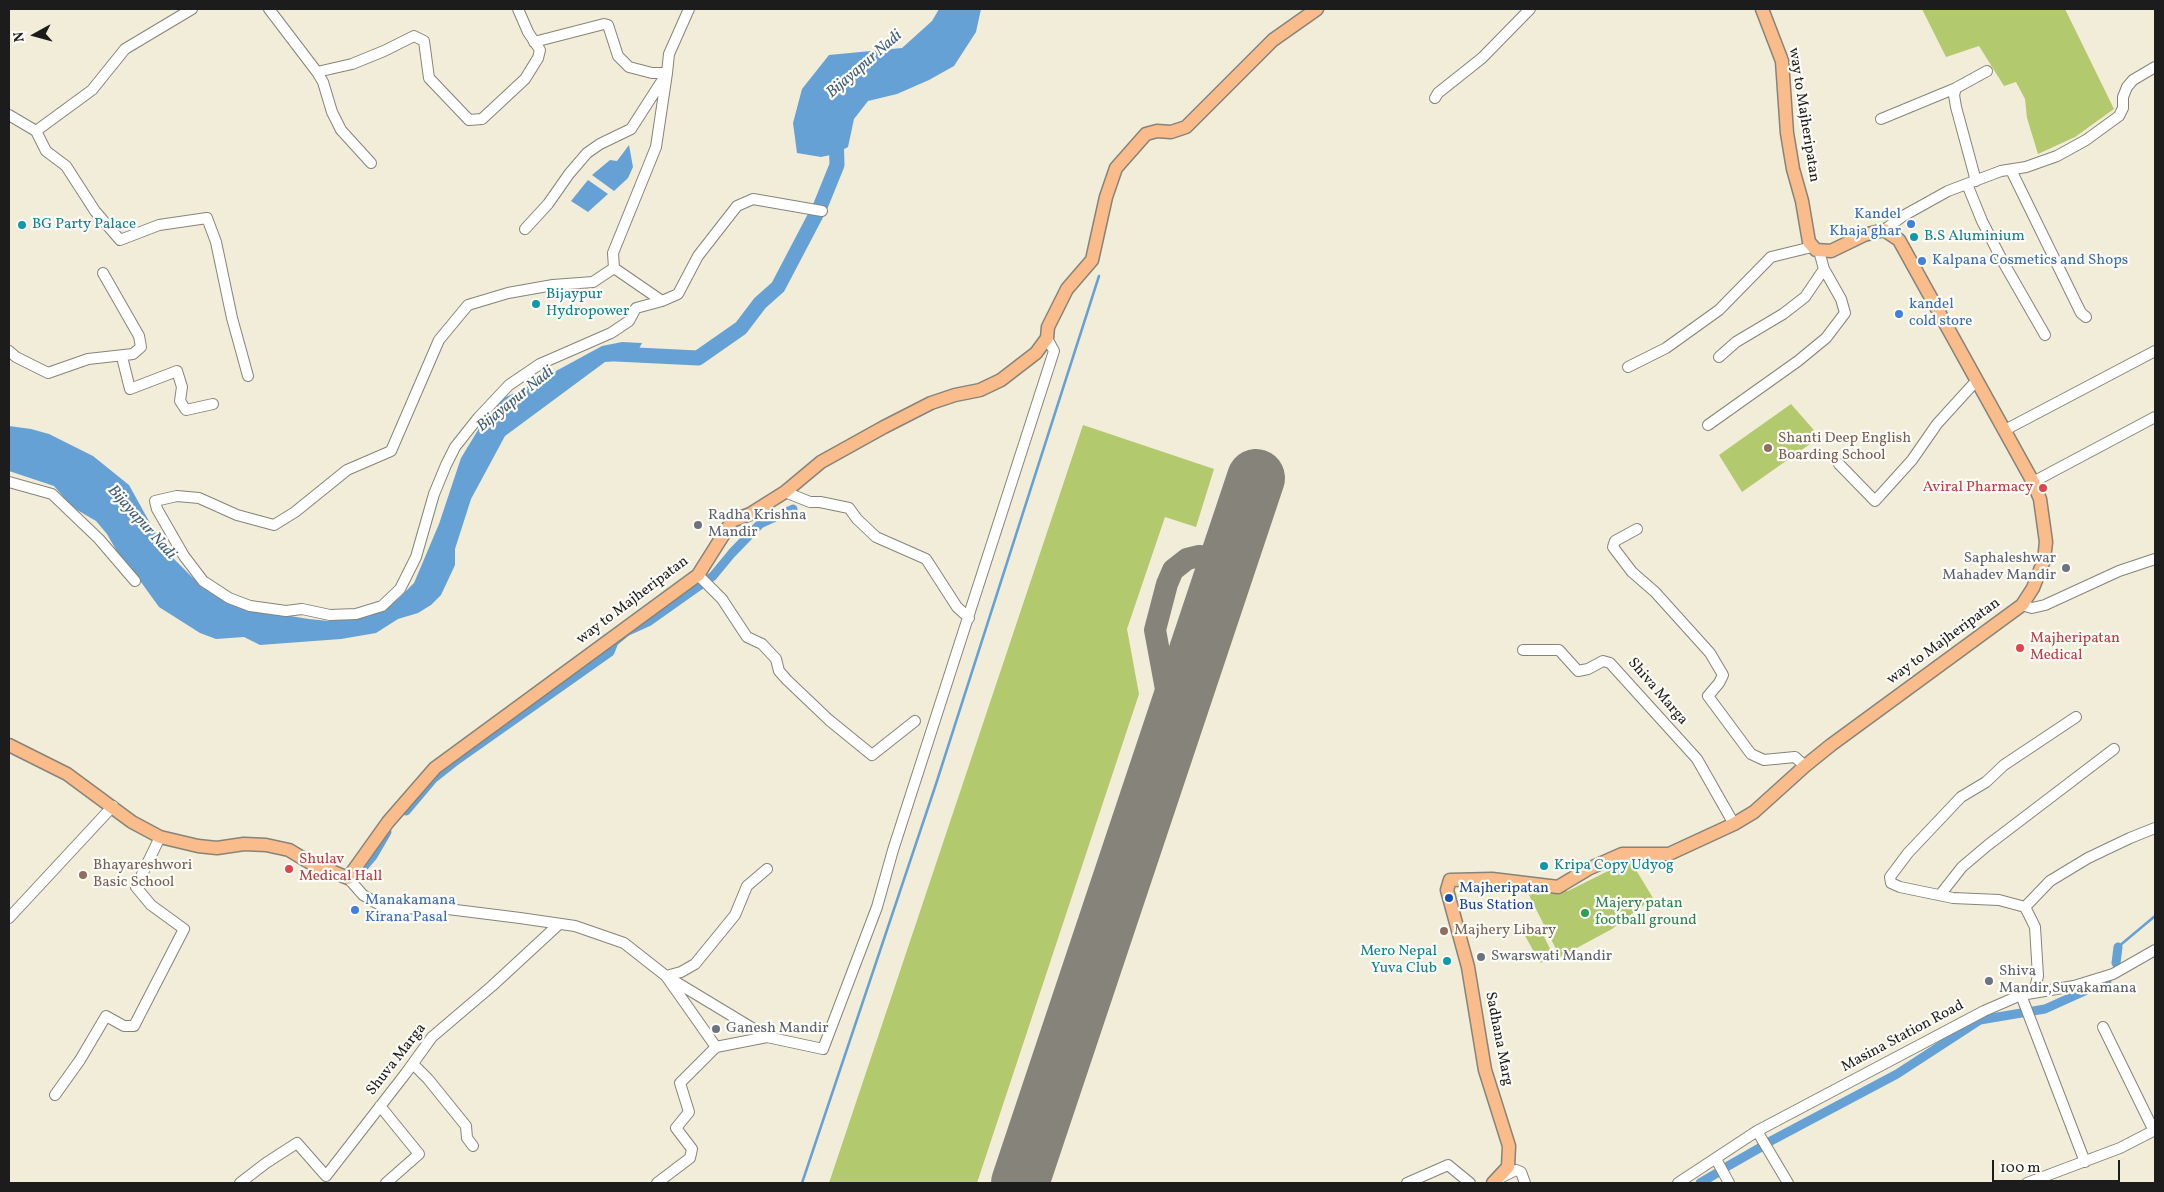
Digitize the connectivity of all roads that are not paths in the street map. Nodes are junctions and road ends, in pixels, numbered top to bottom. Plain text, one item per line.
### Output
1 (192, 9) edge
2 (269, 9) edge
3 (518, 9) edge
4 (689, 9) edge
5 (1317, 9) edge
6 (1530, 9) edge
7 (1762, 9) edge
8 (534, 42) junction
9 (2155, 67) edge
10 (1986, 71) dead end
11 (318, 72) junction
12 (667, 73) junction
13 (1956, 88) junction
14 (1435, 98) dead end
15 (9, 115) edge
16 (1881, 119) dead end
17 (36, 130) junction
18 (371, 163) dead end
19 (2011, 170) junction
20 (1971, 182) junction
21 (819, 210) dead end
22 (525, 230) dead end
23 (1884, 230) junction
24 (1816, 249) junction
25 (614, 268) junction
26 (1824, 269) junction
27 (102, 273) dead end
28 (662, 301) junction
29 (2086, 317) dead end
30 (2045, 335) dead end
31 (1047, 338) junction
32 (9, 351) edge
33 (2155, 351) edge
34 (122, 357) junction
35 (1719, 357) dead end
36 (1628, 368) dead end
37 (248, 376) dead end
38 (1976, 380) junction
39 (213, 404) dead end
40 (2155, 417) edge
41 (1708, 425) dead end
42 (2005, 430) junction
43 (1839, 464) dead end
44 (9, 482) edge
45 (2033, 482) junction
46 (785, 492) junction
47 (1637, 529) dead end
48 (2155, 559) edge
49 (698, 575) junction
50 (135, 580) dead end
51 (2022, 605) junction
52 (969, 618) junction
53 (1523, 650) dead end
54 (2076, 717) dead end
55 (915, 721) dead end
56 (9, 745) edge
57 (2114, 749) dead end
58 (1805, 766) junction
59 (113, 806) junction
60 (1734, 824) junction
61 (2155, 828) edge
62 (160, 837) junction
63 (767, 869) dead end
64 (348, 878) junction
65 (1940, 895) junction
66 (2026, 907) junction
67 (9, 918) edge
68 (1456, 924) joint
69 (558, 925) junction
70 (2155, 950) edge
71 (666, 976) junction
72 (2034, 992) junction
73 (2021, 995) junction
74 (2103, 1027) dead end
75 (767, 1037) junction
76 (716, 1047) junction
77 (412, 1064) junction
78 (55, 1095) dead end
79 (380, 1106) junction
80 (1757, 1131) junction
81 (2155, 1131) edge
82 (473, 1146) dead end
83 (1716, 1158) junction
84 (2085, 1162) junction
85 (1495, 1181) edge
86 (240, 1183) edge
87 (386, 1183) edge
88 (657, 1183) edge
89 (1407, 1183) edge
90 (1470, 1183) edge
91 (1525, 1183) edge
92 (1678, 1183) edge
93 (1729, 1183) edge
94 (1788, 1183) edge
95 (2027, 1183) edge

1 - 17 street
2 - 11 street
3 - 8 street
4 - 12 street
5 - 31 main road, way to Majheripatan
6 - 14 street
7 - 24 main road, way to Majheripatan
8 - 11 street
8 - 12 street
9 - 19 street
10 - 13 street
11 - 18 street
12 - 22 street
12 - 25 street
13 - 16 street
13 - 20 street
15 - 17 street
17 - 37 street
19 - 20 street
19 - 29 street
20 - 23 street
20 - 30 street
21 - 28 street
23 - 24 main road
23 - 38 main road, way to Majheripatan
24 - 26 street
24 - 36 street
25 - 28 street
25 - 28 street
26 - 35 street
26 - 41 street
27 - 34 street
31 - 46 main road, way to Majheripatan
31 - 52 street
32 - 34 street
33 - 42 street
34 - 39 street
38 - 42 main road, way to Majheripatan
38 - 43 street
40 - 45 street
42 - 45 main road, way to Majheripatan
44 - 50 street
45 - 51 main road, way to Majheripatan
46 - 49 main road, way to Majheripatan
46 - 52 street
47 - 58 street
48 - 51 street
49 - 55 street
49 - 64 main road, way to Majheripatan
51 - 58 main road, way to Majheripatan
52 - 75 street
53 - 60 street, Shiva Marga
54 - 65 street
56 - 59 main road
57 - 65 street
58 - 60 main road, way to Majheripatan
59 - 62 main road
59 - 67 street
60 - 68 main road, way to Majheripatan
61 - 66 street
62 - 64 main road
62 - 78 street
63 - 71 street
64 - 69 street
65 - 66 street
66 - 72 street
68 - 85 main road, Sadhana Marg
69 - 71 street
69 - 77 street, Shuva Marga
70 - 72 street, Masina Station Road
71 - 75 street
71 - 76 street
72 - 73 street, Masina Station Road
73 - 80 street, Masina Station Road
73 - 84 street
74 - 81 street
75 - 76 street
76 - 88 street
77 - 79 street, Shuva Marga
77 - 82 street
79 - 86 street, Shuva Marga
79 - 87 street
80 - 83 street, Masina Station Road
80 - 94 street
81 - 84 street
83 - 92 street, Masina Station Road
83 - 93 street
84 - 95 street
85 - 91 street
89 - 90 street

